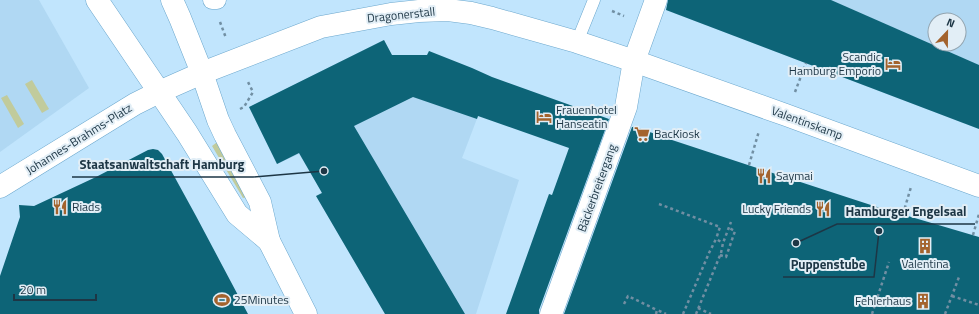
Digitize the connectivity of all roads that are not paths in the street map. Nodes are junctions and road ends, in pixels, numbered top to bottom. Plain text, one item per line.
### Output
1 (97, 0) edge
2 (172, 0) edge
3 (212, 0) edge
4 (217, 0) edge
5 (656, 0) edge
6 (593, 2) edge
7 (577, 42) junction
8 (634, 60) junction
9 (202, 73) junction
10 (160, 92) junction
11 (979, 186) edge
12 (0, 187) edge
13 (269, 241) junction
14 (306, 314) edge
15 (551, 314) edge

1 - 10 street
2 - 9 street
3 - 4 street
5 - 8 street
6 - 7 lane
7 - 8 street, Dragonerstall
7 - 9 street, Dragonerstall
8 - 11 street, Valentinskamp
8 - 15 street, Bäckerbreitergang
9 - 10 street, Johannes-Brahms-Platz
9 - 13 street
10 - 12 street, Johannes-Brahms-Platz
10 - 13 street
13 - 14 street

